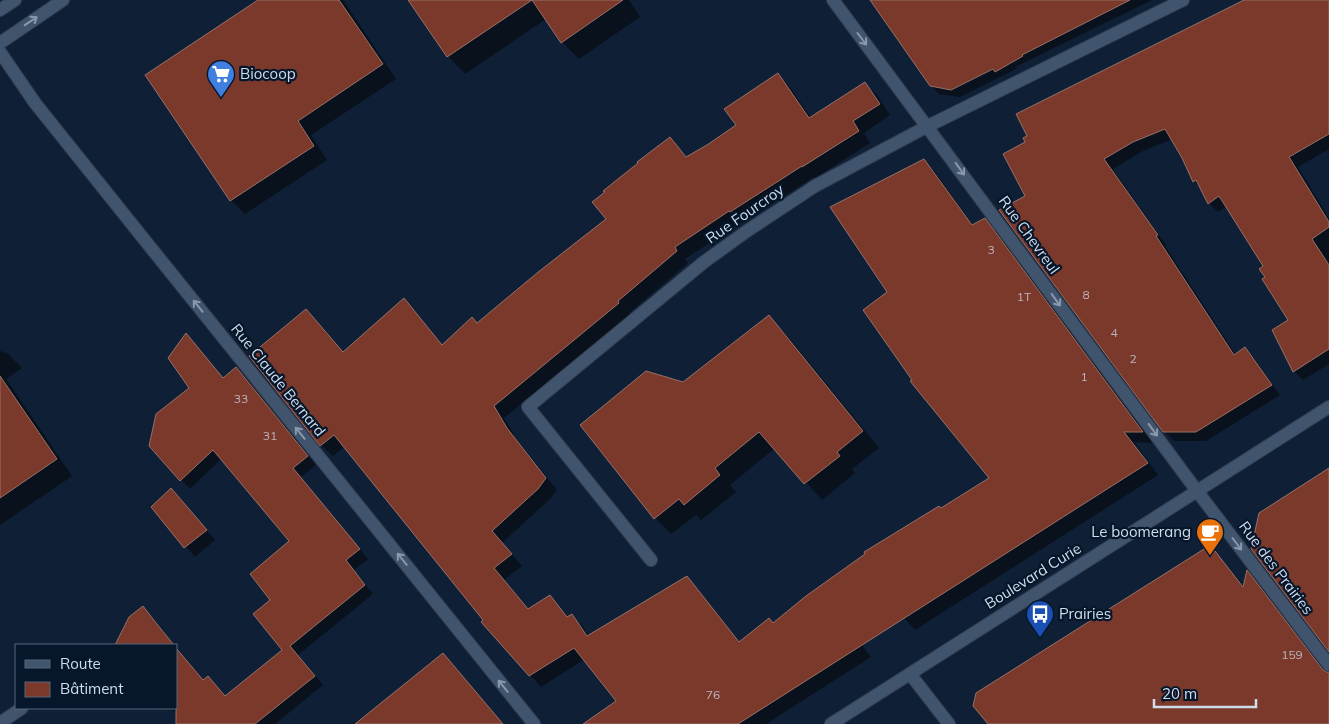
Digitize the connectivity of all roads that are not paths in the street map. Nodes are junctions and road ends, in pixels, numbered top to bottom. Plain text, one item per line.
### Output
1 (15, 0) edge
2 (63, 0) edge
3 (833, 0) edge
4 (1183, 0) edge
5 (0, 10) edge
6 (0, 42) edge
7 (0, 52) edge
8 (928, 126) junction
9 (1329, 407) edge
10 (1198, 491) junction
11 (651, 560) dead end
12 (1329, 665) edge
13 (910, 674) junction
14 (21, 709) edge
15 (0, 723) edge
16 (534, 724) edge
17 (831, 724) edge
18 (949, 724) edge

1 - 5 street
6 -> 2 street
3 -> 8 street, Rue Chevreul
4 - 8 street, Rue Fourcroy
16 -> 7 street, Rue Claude Bernard
8 -> 10 street, Rue Chevreul
8 - 11 street, Rue Fourcroy
9 - 10 street, Boulevard Curie
10 -> 12 street, Rue des Prairies
10 - 13 street, Boulevard Curie
13 - 17 street, Boulevard Curie
13 - 18 street
14 - 15 street

